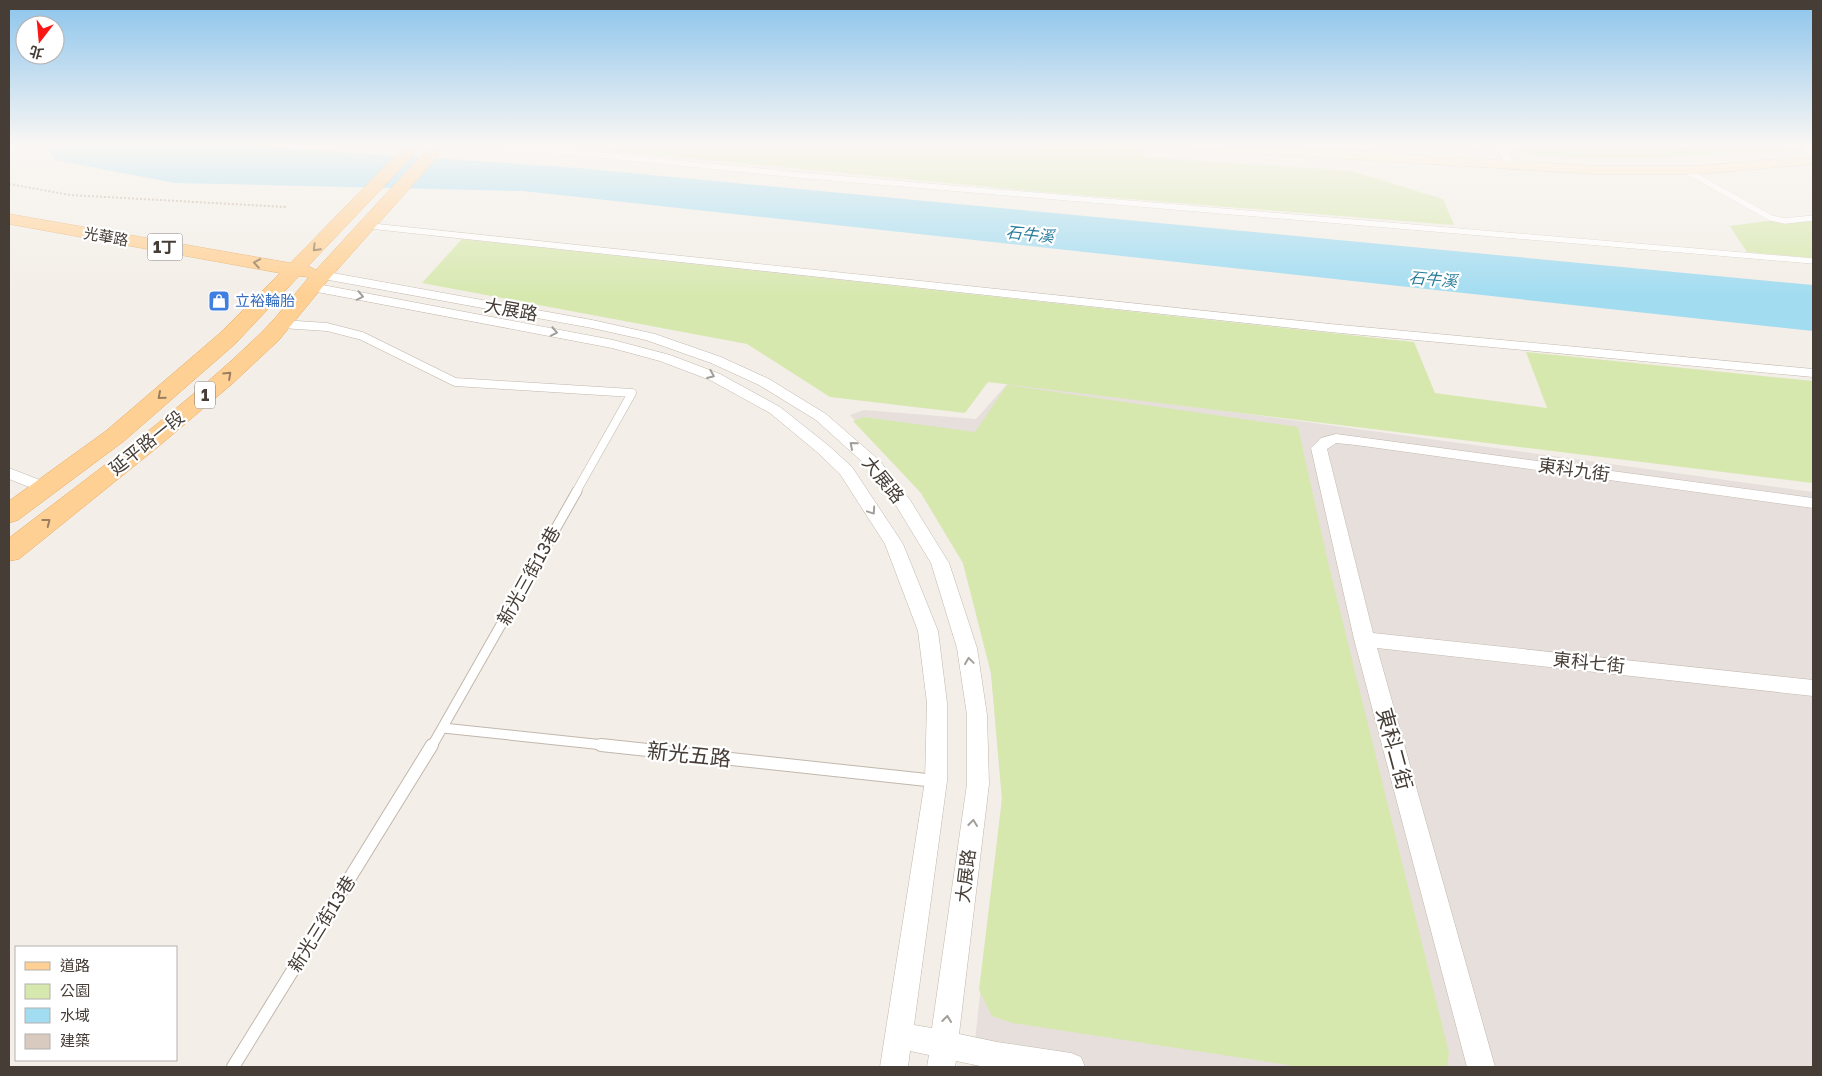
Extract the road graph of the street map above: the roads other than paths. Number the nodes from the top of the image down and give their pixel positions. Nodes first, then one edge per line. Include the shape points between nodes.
1 (381, 195) edge
2 (389, 195) edge
3 (1043, 195) edge
4 (1730, 195) edge
5 (366, 218) junction
6 (1813, 218) edge
7 (9, 219) edge
8 (9, 232) edge
9 (1813, 261) edge
10 (289, 276) junction
11 (317, 281) junction
12 (281, 324) junction
13 (1813, 373) edge
14 (1334, 438) joint
15 (9, 473) edge
16 (44, 488) junction
17 (1813, 504) edge
18 (9, 514) edge
19 (9, 552) edge
20 (1364, 639) junction
21 (1813, 688) edge
22 (443, 728) junction
23 (936, 781) junction
24 (899, 1035) junction
25 (943, 1056) edge
26 (233, 1067) edge
27 (894, 1067) edge
28 (1071, 1067) edge
29 (1480, 1067) edge

1 - 5 main road, 1
2 - 5 main road, 1
3 - 9 lane
4 - 6 lane via 1771,218 1785,221
5 -> 10 main road, 延平路一段 / 1
5 - 11 main road, 延平路一段 / 1
5 - 13 street via 1330,328
10 -> 7 main road, 光華路 / 1丁
8 - 10 main road, 光華路 / 1丁
10 - 11 main road, 光華路 / 1丁
10 -> 16 main road, 延平路一段 / 1 via 227,338 115,436
11 - 12 main road, 延平路一段 / 1
11 -> 23 street, 大展路 via 665,358 716,377 775,410 846,471 894,544 928,632 937,702
25 -> 11 street, 大展路 via 978,784 977,715 967,648 940,563 904,504 874,464 820,417 764,382 716,360 666,343 592,324
19 -> 12 main road, 延平路一段 / 1 via 224,379
12 - 22 lane, 新光三街13巷 via 327,327 362,336 455,382 632,393
14 - 17 street, 東科九街
14 - 20 street, 東科二街 via 1324,441 1319,448
15 - 16 street
16 - 18 main road, 延平路一段 / 1
20 - 21 street, 東科七街
20 - 29 street, 東科二街
22 - 23 lane, 新光五路
22 - 26 lane, 新光三街13巷
23 - 24 street, 大展路
24 - 25 street
24 - 27 street, 大展路
25 - 28 street via 997,1056

